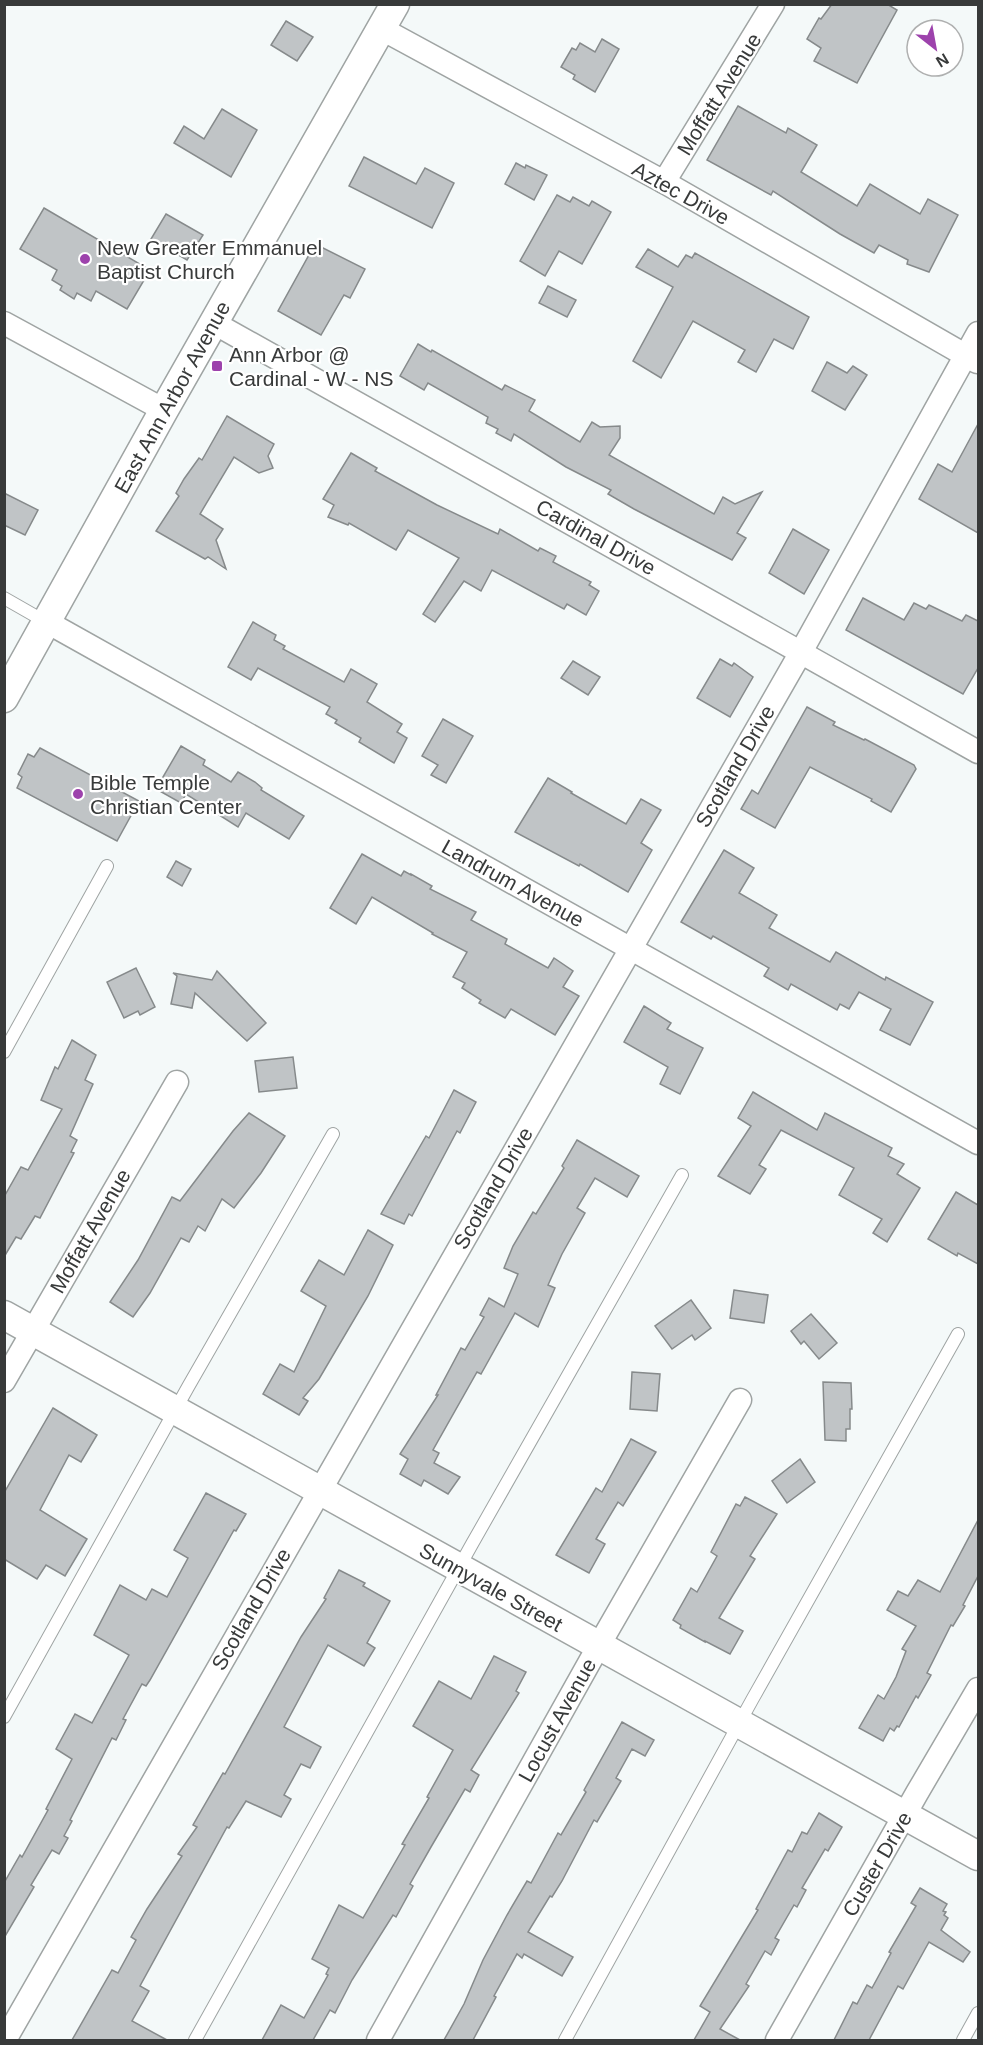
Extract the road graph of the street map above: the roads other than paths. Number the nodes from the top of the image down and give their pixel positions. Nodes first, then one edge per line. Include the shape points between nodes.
1 (773, 4) edge
2 (388, 17) edge
3 (664, 182) junction
4 (4, 323) edge
5 (214, 323) junction
6 (978, 333) edge
7 (972, 359) edge
8 (164, 410) junction
9 (4, 598) edge
10 (47, 622) junction
11 (801, 652) junction
12 (4, 698) edge
13 (978, 752) edge
14 (107, 867) dead end
15 (630, 949) junction
16 (4, 1052) edge
17 (177, 1082) dead end
18 (333, 1134) dead end
19 (978, 1143) edge
20 (682, 1175) dead end
21 (4, 1315) edge
22 (33, 1330) junction
23 (958, 1334) dead end
24 (4, 1381) edge
25 (740, 1401) dead end
26 (176, 1410) junction
27 (319, 1490) junction
28 (459, 1569) junction
29 (598, 1647) junction
30 (978, 1689) edge
31 (4, 1717) edge
32 (740, 1724) junction
33 (905, 1815) junction
34 (978, 1856) edge
35 (978, 2013) edge
36 (5, 2040) edge
37 (195, 2040) edge
38 (378, 2040) edge
39 (565, 2040) edge
40 (777, 2040) edge
41 (963, 2040) edge

1 - 3 street, Moffatt Avenue
2 - 3 street, Aztec Drive
2 - 5 street, East Ann Arbor Avenue
3 - 7 street, Aztec Drive
4 - 8 street
5 - 8 street, East Ann Arbor Avenue
5 - 11 street, Cardinal Drive
6 - 7 street, Scotland Drive
7 - 11 street, Scotland Drive
8 - 10 street, East Ann Arbor Avenue
9 - 10 lane
10 - 12 street, East Ann Arbor Avenue
10 - 15 street, Landrum Avenue
11 - 13 street, Cardinal Drive
11 - 15 street, Scotland Drive
14 - 16 lane
15 - 19 street, Landrum Avenue
15 - 27 street, Scotland Drive
17 - 22 street, Moffatt Avenue
18 - 26 lane
20 - 28 lane
21 - 22 street, Sunnyvale Street
22 - 24 street, Moffatt Avenue
22 - 26 street, Sunnyvale Street
23 - 32 lane
25 - 29 street, Locust Avenue
26 - 27 street, Sunnyvale Street
26 - 31 lane
27 - 28 street, Sunnyvale Street
27 - 36 street, Scotland Drive
28 - 29 street, Sunnyvale Street
28 - 37 lane
29 - 32 street, Sunnyvale Street
29 - 38 street, Locust Avenue
30 - 33 street, Custer Drive
32 - 33 street, Sunnyvale Street
32 - 39 lane
33 - 34 street, Sunnyvale Street
33 - 40 street, Custer Drive
35 - 41 lane

